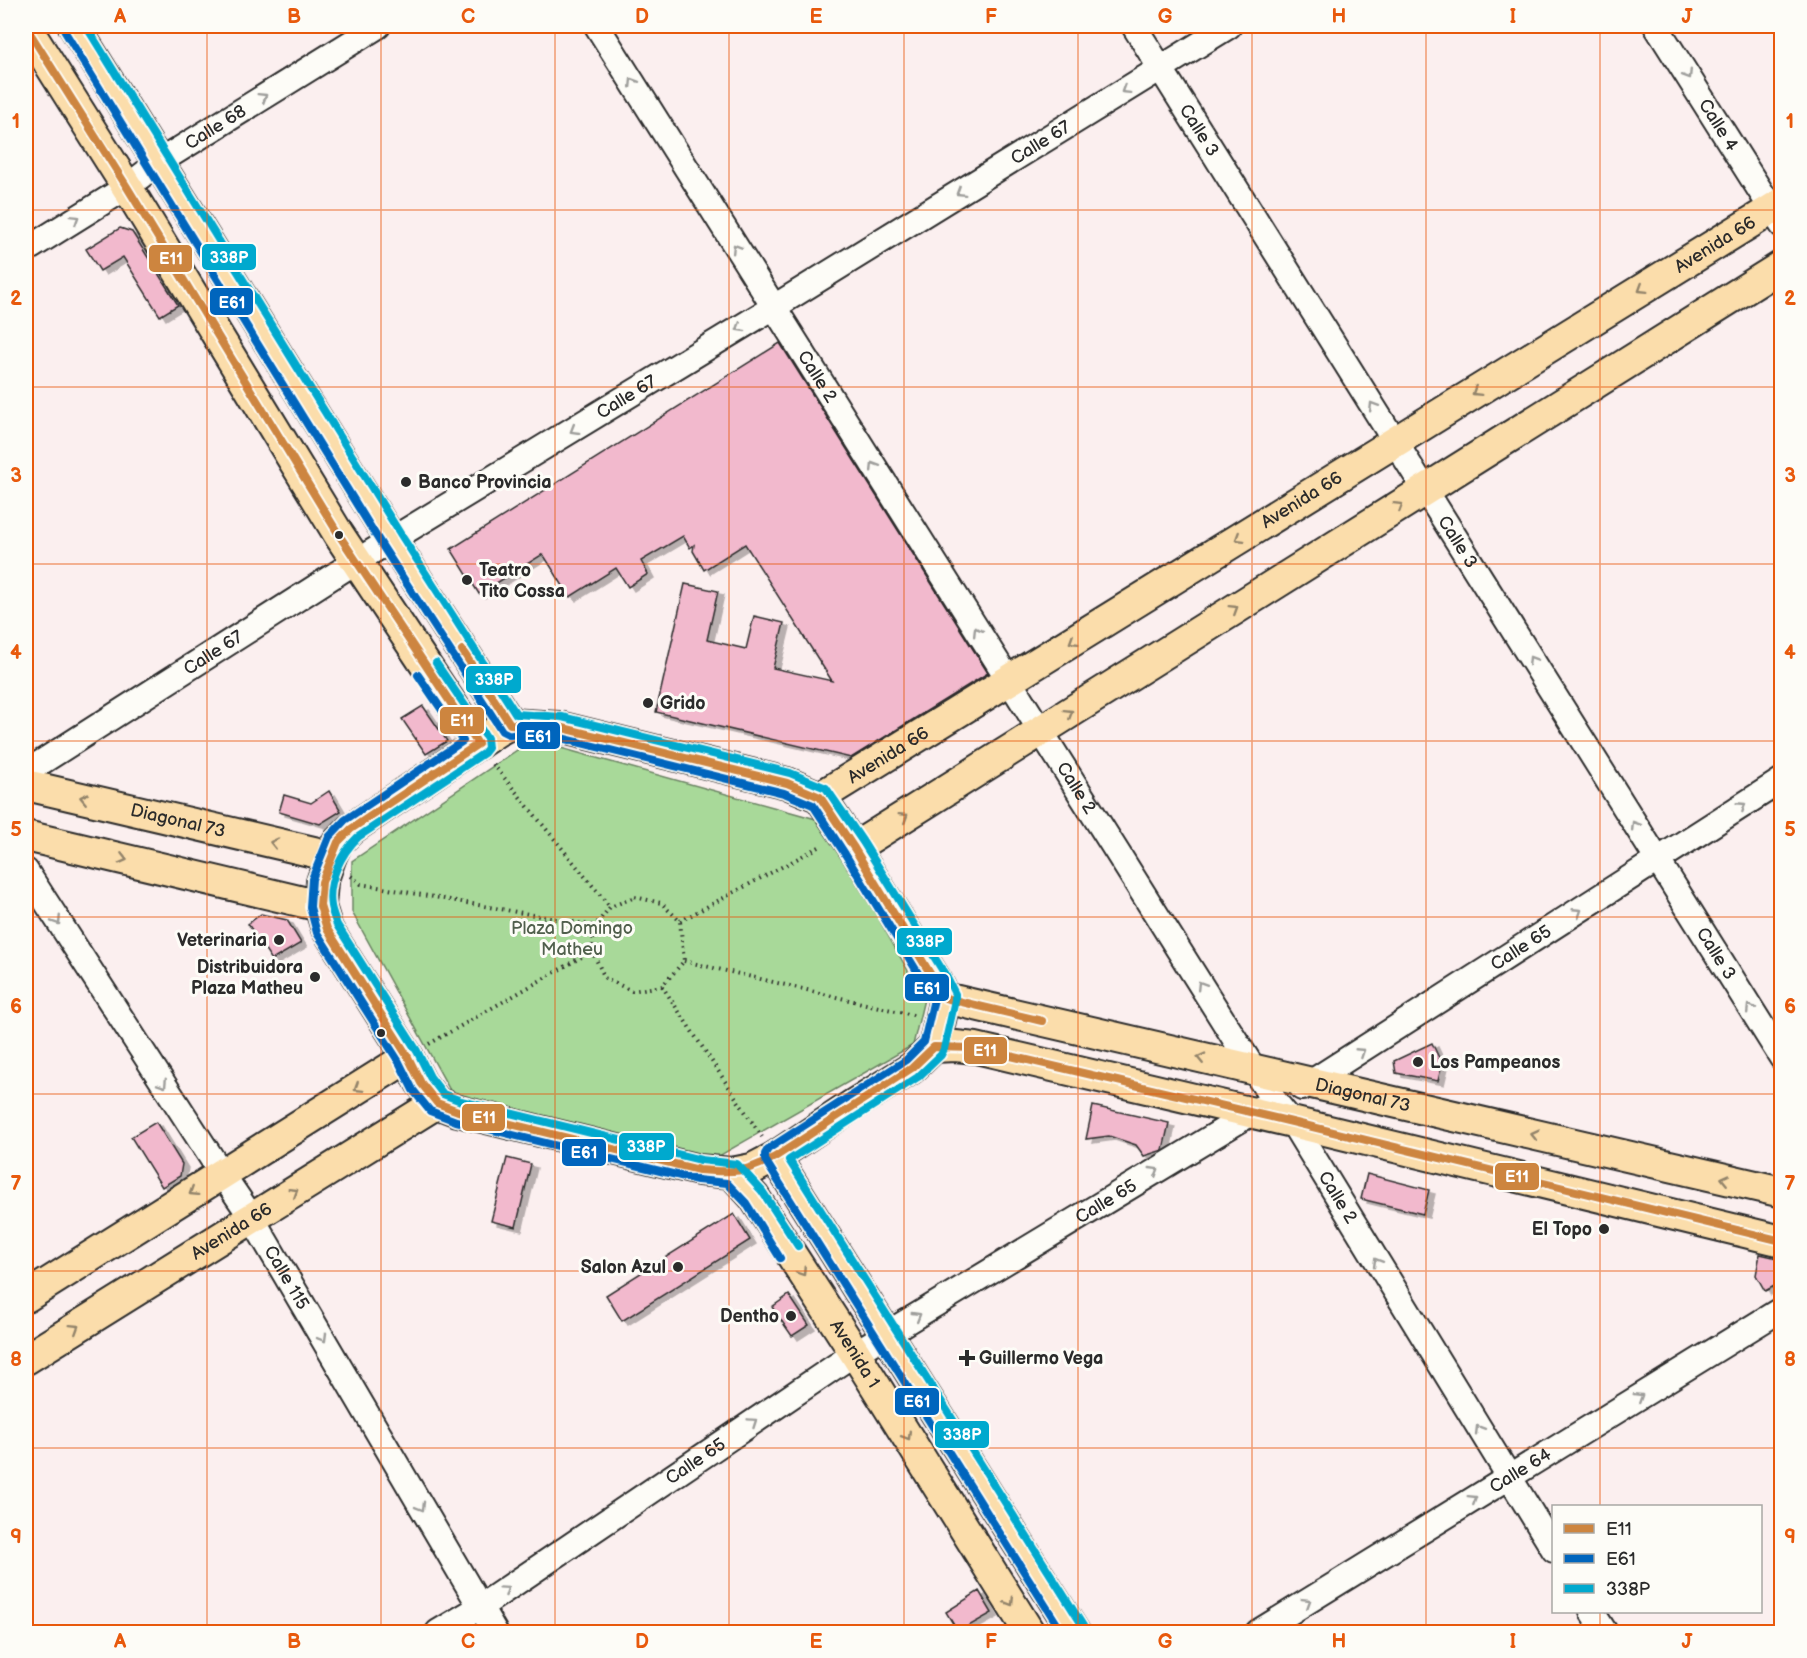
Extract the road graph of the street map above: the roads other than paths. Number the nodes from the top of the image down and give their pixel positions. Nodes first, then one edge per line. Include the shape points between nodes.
1 (74, 26) edge
2 (378, 26) edge
3 (597, 26) edge
4 (1134, 26) edge
5 (1229, 26) edge
6 (1656, 26) edge
7 (26, 27) edge
8 (1161, 67) junction
9 (159, 162) junction
10 (127, 187) junction
11 (1778, 213) edge
12 (26, 250) edge
13 (1782, 266) edge
14 (774, 307) junction
15 (1395, 442) junction
16 (1425, 489) junction
17 (392, 541) junction
18 (356, 562) junction
19 (1008, 681) junction
20 (510, 724) junction
21 (1040, 731) junction
22 (478, 744) junction
23 (26, 771) edge
24 (1782, 780) edge
25 (26, 784) edge
26 (820, 797) junction
27 (26, 836) edge
28 (854, 848) junction
29 (331, 856) junction
30 (1658, 861) junction
31 (26, 872) edge
32 (320, 906) junction
33 (940, 1022) junction
34 (408, 1057) junction
35 (1782, 1058) edge
36 (1255, 1070) junction
37 (1312, 1083) junction
38 (437, 1103) junction
39 (1273, 1112) junction
40 (775, 1157) junction
41 (732, 1173) junction
42 (222, 1174) junction
43 (1782, 1192) edge
44 (252, 1218) junction
45 (1782, 1241) edge
46 (26, 1297) edge
47 (1782, 1309) edge
48 (887, 1334) junction
49 (855, 1353) junction
50 (26, 1359) edge
51 (1508, 1477) junction
52 (1552, 1547) edge
53 (480, 1607) junction
54 (1593, 1613) edge
55 (438, 1632) edge
56 (495, 1632) edge
57 (1029, 1632) edge
58 (1074, 1632) edge
59 (1258, 1632) edge
60 (1605, 1632) edge

1 - 9 main road
9 -> 2 street, Calle 68
14 -> 3 street, Calle 2
4 - 8 street, Calle 3
5 - 8 street, Calle 67
6 -> 11 street, Calle 4
7 - 10 main road
8 -> 14 street, Calle 67
15 -> 8 street, Calle 3
9 - 10 street, Calle 68
9 - 17 main road
12 -> 10 street, Calle 68
10 - 18 main road
11 -> 15 main road, Avenida 66
13 - 16 main road
14 -> 17 street, Calle 67
19 -> 14 street, Calle 2
15 - 16 street, Calle 3
15 -> 19 main road, Avenida 66
21 -> 16 main road
30 -> 16 street, Calle 3
17 - 18 street, Calle 67
17 - 20 main road
18 - 22 main road
18 - 23 street, Calle 67
19 - 21 street, Calle 2
19 - 26 main road, Avenida 66
20 - 22 main road
20 - 26 main road via 559,727 787,783
28 -> 21 main road
36 -> 21 street, Calle 2
22 - 29 main road via 351,829
30 -> 24 street, Calle 65
29 -> 25 main road, Diagonal 73
26 - 28 main road
27 -> 32 main road
28 - 33 main road
29 - 32 main road via 322,882
35 -> 30 street, Calle 3
37 -> 30 street, Calle 65
31 -> 42 street, Calle 115
32 - 34 main road via 327,929
36 -> 33 main road, Diagonal 73
33 - 39 main road via 955,1046
33 - 40 main road via 912,1068
34 - 38 main road
34 -> 42 main road
36 - 37 main road, Diagonal 73
36 - 39 street, Calle 2
37 - 39 street, Calle 65
43 -> 37 main road, Diagonal 73
38 - 41 main road via 699,1170
44 -> 38 main road, Avenida 66
39 - 45 main road
48 -> 39 street, Calle 65
51 -> 39 street, Calle 2
40 - 41 main road via 753,1169
40 - 48 main road, Avenida 1
41 -> 49 main road, Avenida 1 via 753,1197
42 - 44 street, Calle 115
42 -> 46 main road
50 -> 44 main road, Avenida 66
44 -> 53 street, Calle 115
51 -> 47 street, Calle 64
48 - 49 street, Calle 65
48 - 58 main road, Avenida 1
53 -> 49 street, Calle 65
49 -> 57 main road, Avenida 1
51 - 52 street, Calle 2
59 -> 51 street, Calle 64
53 - 55 street, Calle 65
53 - 56 street, Calle 115
54 - 60 street

